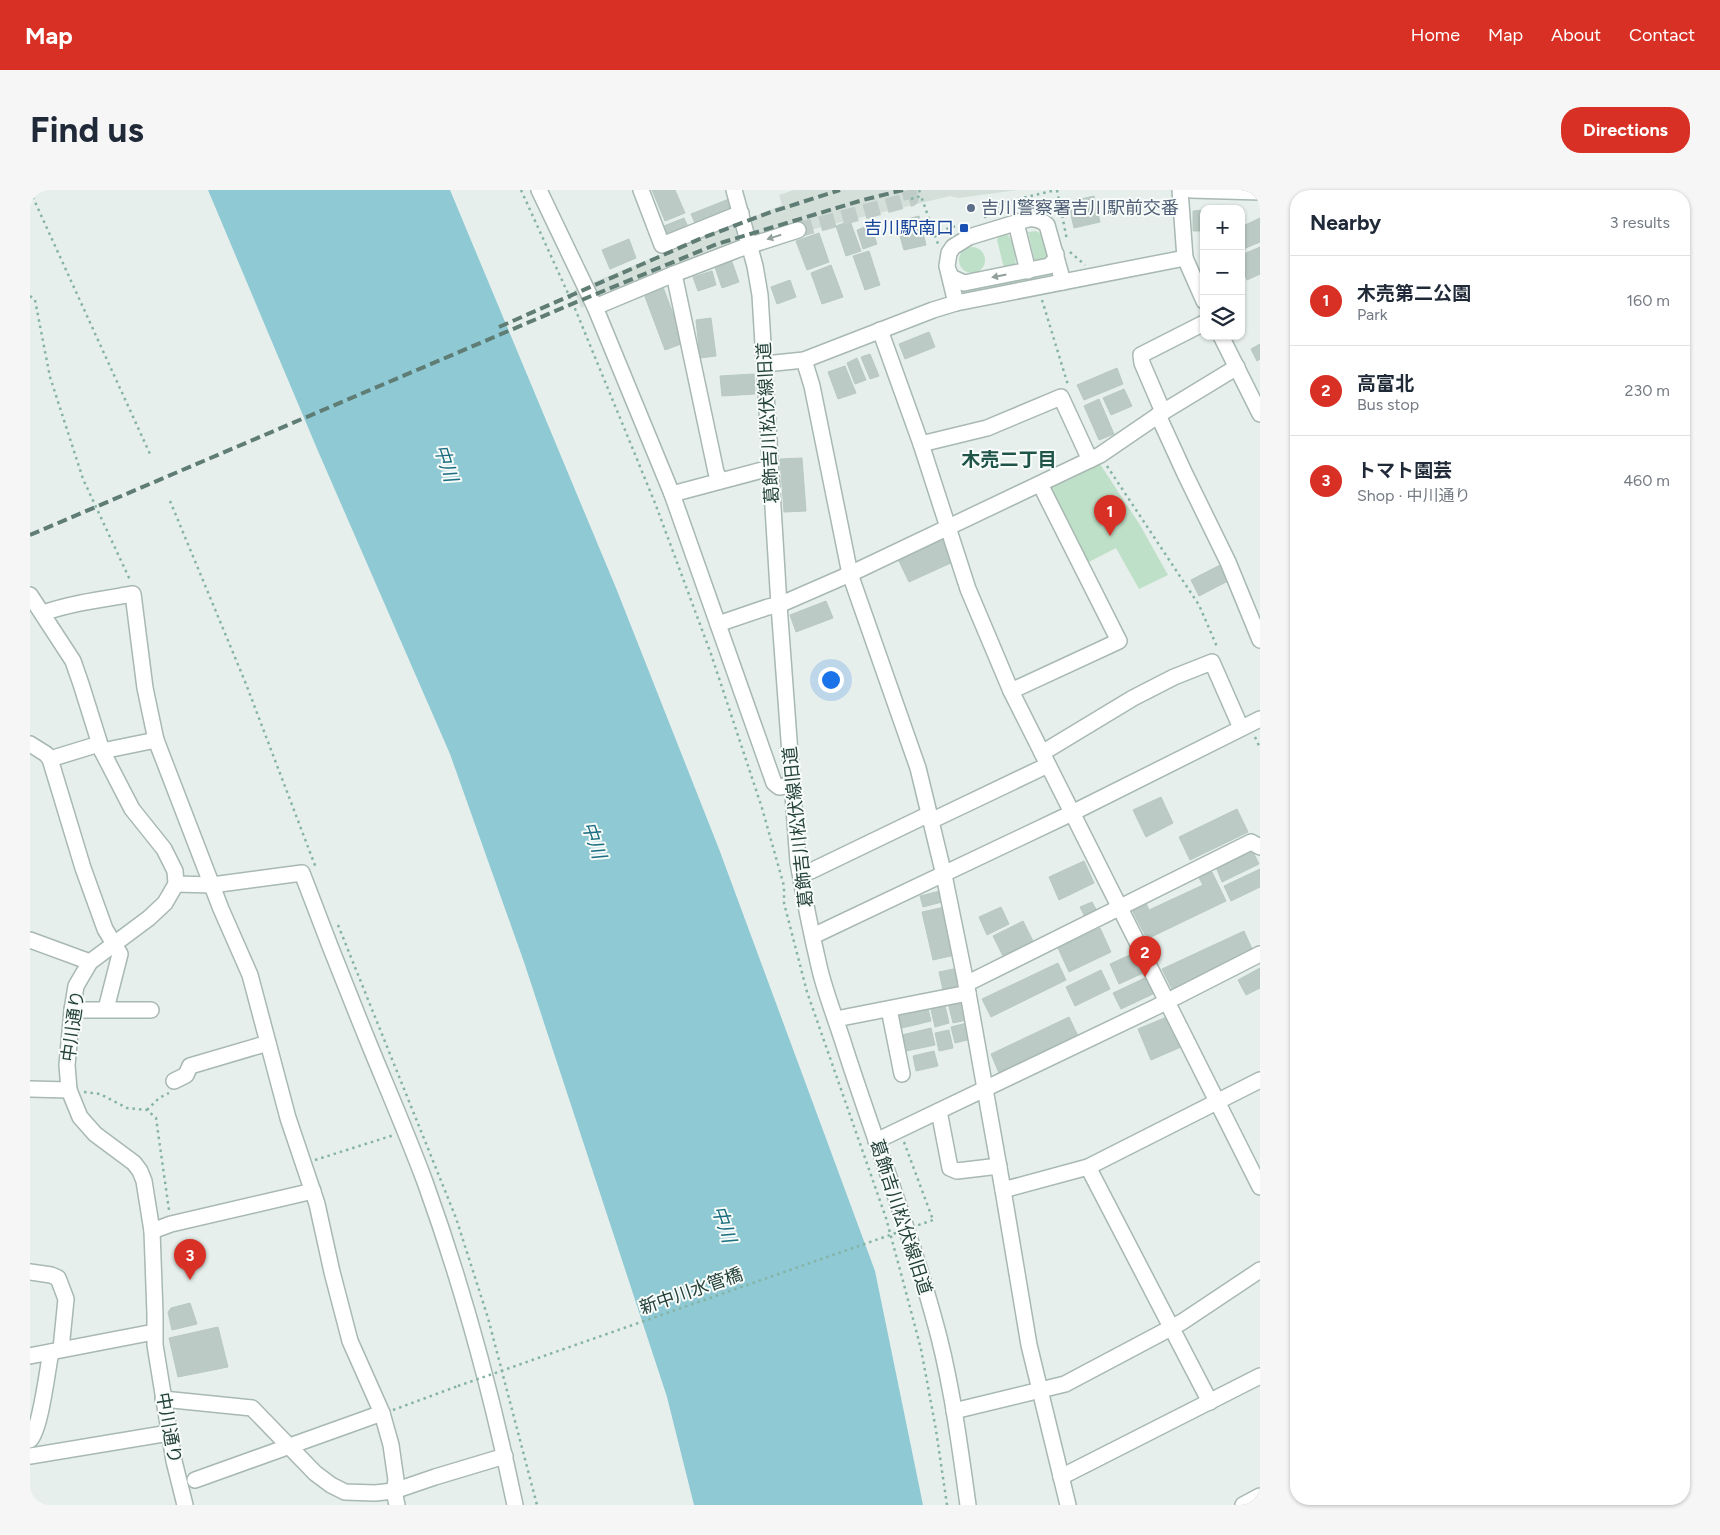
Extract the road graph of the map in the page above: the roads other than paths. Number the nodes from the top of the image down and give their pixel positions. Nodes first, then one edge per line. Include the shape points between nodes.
1 (540, 190) edge
2 (641, 190) edge
3 (734, 190) edge
4 (1180, 190) edge
5 (1191, 190) edge
6 (1260, 192) edge
7 (741, 213) junction
8 (1016, 223) junction
9 (798, 230) tunnel mouth
10 (750, 245) junction
11 (1062, 253) junction
12 (1185, 258) junction
13 (1028, 270) junction
14 (948, 272) junction
15 (674, 274) junction
16 (1063, 282) junction
17 (1201, 295) edge
18 (956, 303) junction
19 (594, 307) junction
20 (1200, 325) edge
21 (880, 330) junction
22 (1223, 340) edge
23 (804, 360) junction
24 (765, 364) junction
25 (1237, 367) junction
26 (1161, 414) junction
27 (1260, 414) edge
28 (921, 444) junction
29 (1095, 457) junction
30 (770, 468) junction
31 (720, 481) junction
32 (1040, 484) junction
33 (672, 494) junction
34 (949, 527) junction
35 (850, 574) junction
36 (30, 595) edge
37 (778, 605) junction
38 (43, 613) junction
39 (718, 624) junction
40 (1260, 640) edge
41 (1011, 691) junction
42 (1250, 724) edge
43 (156, 740) junction
44 (30, 744) edge
45 (100, 748) junction
46 (50, 759) junction
47 (1045, 759) junction
48 (792, 785) junction
49 (1072, 813) junction
50 (930, 817) junction
51 (1260, 847) edge
52 (800, 872) junction
53 (944, 875) junction
54 (176, 884) junction
55 (212, 885) junction
56 (1119, 908) junction
57 (813, 936) junction
58 (30, 940) edge
59 (114, 943) junction
60 (1260, 954) edge
61 (90, 962) junction
62 (967, 988) junction
63 (1166, 1002) junction
64 (889, 1009) junction
65 (72, 1010) junction
66 (106, 1010) junction
67 (152, 1010) dead end
68 (836, 1019) junction
69 (268, 1043) junction
70 (902, 1074) dead end
71 (1260, 1080) edge
72 (174, 1081) road end
73 (30, 1089) edge
74 (69, 1090) junction
75 (985, 1090) junction
76 (1218, 1102) junction
77 (939, 1111) junction
78 (876, 1142) junction
79 (999, 1166) junction
80 (1088, 1167) junction
81 (1260, 1187) edge
82 (1003, 1190) junction
83 (313, 1192) junction
84 (152, 1232) junction
85 (1260, 1270) edge
86 (30, 1272) edge
87 (1171, 1328) junction
88 (154, 1332) junction
89 (56, 1350) junction
90 (30, 1356) edge
91 (1260, 1376) edge
92 (1040, 1391) junction
93 (163, 1399) junction
94 (1210, 1402) junction
95 (954, 1411) junction
96 (386, 1412) junction
97 (169, 1433) junction
98 (30, 1440) edge
99 (290, 1447) junction
100 (30, 1456) edge
101 (505, 1456) junction
102 (1061, 1477) junction
103 (195, 1480) dead end
104 (1260, 1496) edge
105 (396, 1498) edge
106 (185, 1505) edge
107 (516, 1505) edge
108 (968, 1505) edge
109 (1068, 1505) edge
110 (1243, 1505) edge

1 - 19 street
2 - 7 street via 662,245
3 - 7 street, 葛飾吉川松伏線旧道
4 - 12 street
5 - 6 street
7 - 10 street, 葛飾吉川松伏線旧道
8 - 11 street via 1035,218 1042,220
8 - 13 street
8 - 14 street via 958,242 949,253
9 -> 10 street
10 - 15 street
10 - 24 street, 葛飾吉川松伏線旧道 via 760,295
11 - 13 street via 1053,264
11 - 16 street
12 - 16 street
12 - 17 street
13 -> 14 street via 964,282 951,277
14 - 18 street
15 - 19 street
15 - 31 street
16 - 18 street
18 - 21 street
19 - 33 street
20 - 26 street via 1141,355
21 - 23 street
21 - 28 street
22 - 25 street
23 - 24 street
23 - 35 street
24 - 30 street, 葛飾吉川松伏線旧道
25 - 26 street
25 - 27 street
26 - 29 street
26 - 40 street via 1184,474 1228,562
28 - 29 street via 987,428 1061,397
28 - 34 street
29 - 32 street
30 - 31 street
30 - 37 street, 葛飾吉川松伏線旧道
31 - 33 street
32 - 34 street
32 - 41 street via 1119,641
33 - 39 street
34 - 35 street
34 - 41 street via 968,589
35 - 37 street
35 - 50 street via 918,768
36 - 38 street
37 - 39 street
37 - 48 street, 葛飾吉川松伏線旧道
38 - 43 street via 92,600 133,594 145,688
38 - 45 street via 73,661
39 - 48 street via 774,783 779,787
41 - 47 street
42 - 47 street via 1212,662 1174,676 1133,698
42 - 49 street
43 - 45 street
43 - 55 street
44 - 46 street
45 - 46 street
45 - 54 street via 132,809 168,854
46 - 59 street via 84,868
47 - 49 street
47 - 50 street via 937,818
48 - 52 street, 葛飾吉川松伏線旧道
49 - 53 street
49 - 56 street
50 - 52 street
50 - 53 street
51 - 56 street via 1251,842
52 - 57 street, 葛飾吉川松伏線旧道
53 - 57 street
53 - 62 street
54 - 55 street
54 - 59 street, 中川通り via 165,903
55 - 69 street via 250,975
55 - 101 street via 302,873 424,1180 478,1347
56 - 62 street
56 - 63 street
57 - 68 street, 葛飾吉川松伏線旧道
58 - 61 street
59 - 61 street, 中川通り
59 - 66 street via 120,954
60 - 63 street
61 - 65 street, 中川通り via 76,986
62 - 64 street
62 - 75 street
63 - 75 street
63 - 76 street
64 - 68 street
64 - 70 street
65 - 66 street
65 - 74 street, 中川通り via 67,1065
66 - 67 street
68 - 78 street, 葛飾吉川松伏線旧道
69 - 72 street via 190,1066 186,1075
69 - 83 street via 288,1118
71 - 76 street
73 - 74 street
74 - 84 street, 中川通り via 87,1125 140,1171
75 - 77 street
75 - 79 street
76 - 80 street
76 - 81 street
77 - 78 street
77 - 79 street via 950,1168 957,1171
78 - 95 street, 葛飾吉川松伏線旧道 via 933,1315
79 - 82 street
80 - 82 street
80 - 87 street
82 - 92 street
83 - 84 street via 171,1224
83 - 96 street via 350,1341
84 - 88 street, 中川通り
85 - 87 street
86 - 89 street via 58,1278 66,1299
87 - 92 street via 1065,1384
87 - 94 street
88 - 89 street
88 - 93 street, 中川通り
89 - 90 street
89 - 98 street via 34,1436
91 - 94 street
92 - 95 street
92 - 102 street
93 - 97 street, 中川通り
93 - 99 street via 252,1408
94 - 102 street
95 - 108 street, 葛飾吉川松伏線旧道
96 - 99 street
96 - 105 street
97 - 100 street
97 - 106 street, 中川通り
99 - 103 street
99 - 105 street via 315,1473 345,1492 375,1493
101 - 105 street via 435,1477
101 - 107 street
102 - 109 street
104 - 110 street

